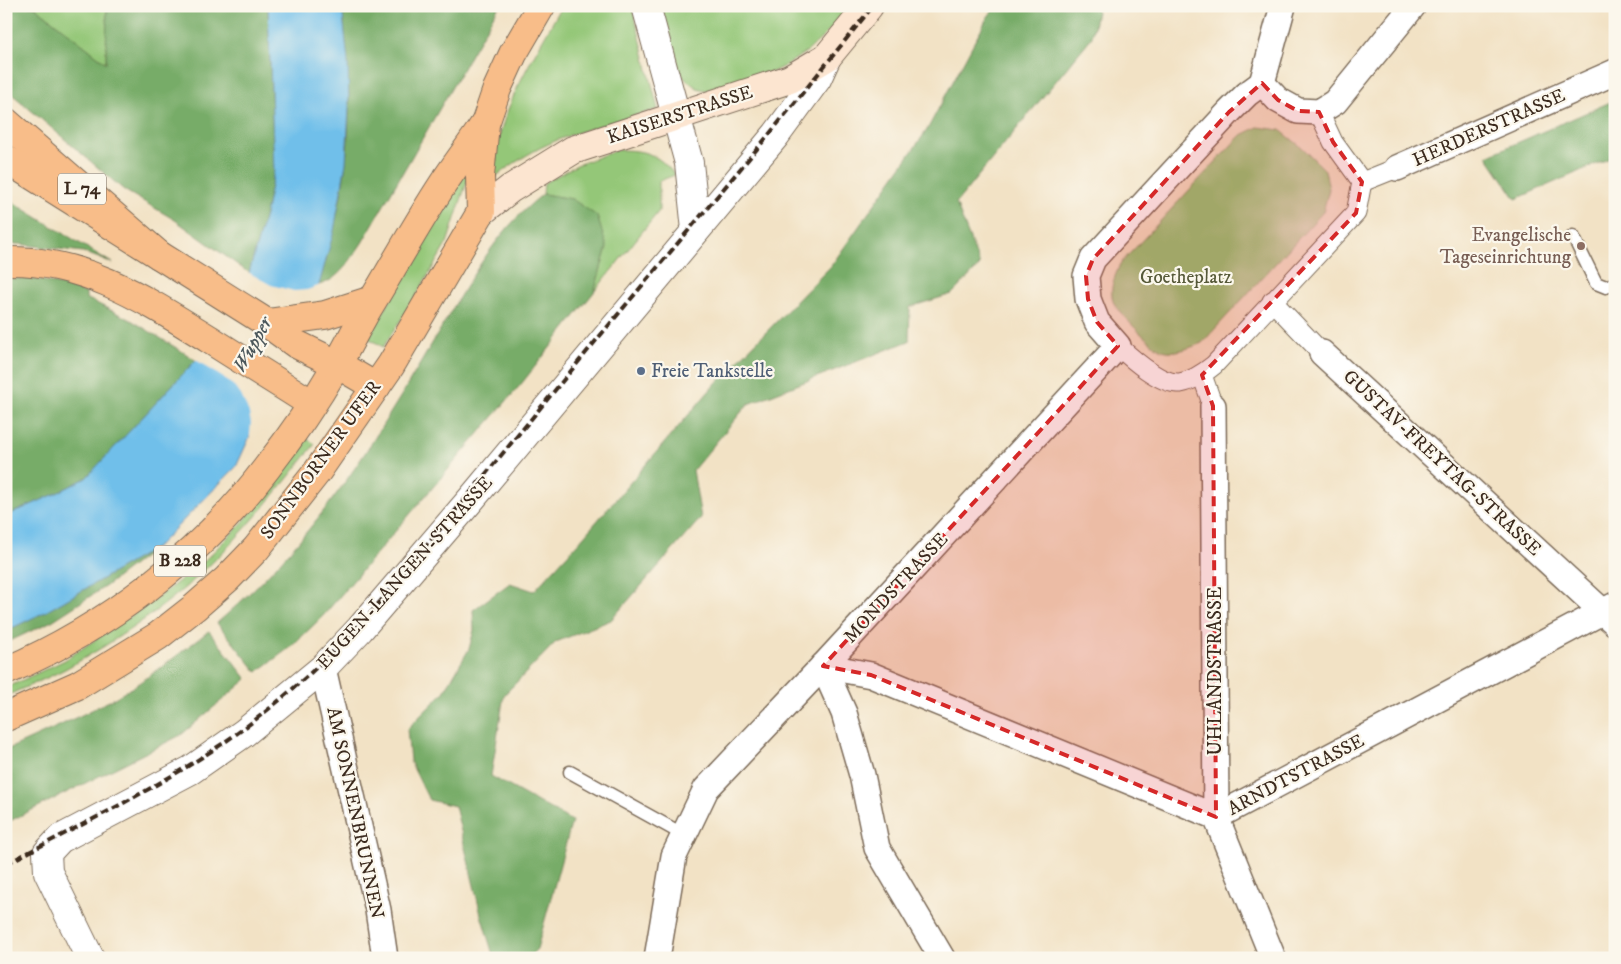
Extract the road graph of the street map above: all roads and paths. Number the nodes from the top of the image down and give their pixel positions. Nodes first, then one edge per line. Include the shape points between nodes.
1 (541, 6) edge
2 (646, 6) edge
3 (869, 6) edge
4 (1283, 6) edge
5 (1413, 6) edge
6 (827, 57) junction
7 (1615, 72) edge
8 (1262, 83) junction
9 (1319, 112) junction
10 (676, 117) junction
11 (6, 122) edge
12 (485, 124) junction
13 (6, 159) edge
14 (1397, 168) joint
15 (1362, 182) junction
16 (480, 212) junction
17 (696, 230) junction
18 (1572, 236) dead end
19 (159, 255) junction
20 (6, 261) edge
21 (1615, 283) edge
22 (372, 300) junction
23 (1272, 301) junction
24 (267, 323) junction
25 (1118, 346) junction
26 (1322, 352) joint
27 (337, 364) junction
28 (1202, 375) junction
29 (376, 387) junction
30 (312, 404) junction
31 (1213, 406) joint
32 (349, 427) junction
33 (1611, 613) edge
34 (823, 666) junction
35 (322, 668) junction
36 (6, 671) edge
37 (6, 717) edge
38 (570, 772) dead end
39 (1216, 817) junction
40 (684, 835) junction
41 (90, 958) edge
42 (385, 958) edge
43 (657, 958) edge
44 (942, 958) edge
45 (1273, 958) edge

1 - 12 main road, SONNBORNER UFER via 513,54
2 - 10 street
3 - 6 main road, KAISERSTRASSE / B 228
4 - 8 street
5 - 9 street via 1335,102
6 - 10 main road, KAISERSTRASSE / B 228 via 790,78
6 - 17 street, EUGEN-LANGEN-STRASSE via 817,79 776,136
7 - 14 street, HERDERSTRASSE
8 - 9 street via 1278,100 1298,111
8 - 25 street via 1229,112 1093,259 1086,276 1088,298 1097,322
9 - 15 street via 1334,142
10 - 16 main road, KAISERSTRASSE / B 228 via 573,150
10 - 17 street via 688,163
11 - 19 main road, L 74
12 - 16 main road, SONNBORNER UFER
12 - 22 main road, SONNBORNER UFER via 443,184
13 - 19 main road
14 - 15 street, HERDERSTRASSE
15 - 23 street via 1356,212
16 - 29 main road, SONNBORNER UFER / B 228
17 - 35 street, EUGEN-LANGEN-STRASSE via 473,497 360,629
18 - 21 lane via 1596,283 1606,287
19 - 24 main road
20 - 30 main road via 24,260 61,266 140,297
22 - 24 main road via 326,315
22 - 27 main road, SONNBORNER UFER / B 228
23 - 26 street, GUSTAV-FREYTAG-STRASSE
23 - 28 street
24 - 27 main road via 296,344
25 - 28 street via 1137,364 1163,379 1179,383
25 - 34 street, MONDSTRASSE
26 - 33 street, GUSTAV-FREYTAG-STRASSE
27 - 29 main road
27 - 30 main road, SONNBORNER UFER / B 228
28 - 31 street, UHLANDSTRASSE
29 - 32 main road, SONNBORNER UFER / B 228
30 - 32 main road
30 - 36 main road, SONNBORNER UFER / B 228 via 266,470 177,564 98,623 56,648
31 - 39 street, UHLANDSTRASSE
32 - 37 main road, SONNBORNER UFER / B 228 via 256,549 196,607 158,636 86,680
33 - 39 street, ARNDTSTRASSE
34 - 39 street, ARNDTSTRASSE via 871,676
34 - 40 street, MONDSTRASSE via 706,789
34 - 44 street via 844,713 862,775 877,848
35 - 41 street, EUGEN-LANGEN-STRASSE via 250,728 191,770 60,839 47,853 48,872
35 - 42 street, AM SONNENBRUNNEN via 378,910
38 - 40 lane
39 - 45 street, UHLANDSTRASSE
40 - 43 street, MONDSTRASSE via 674,856

